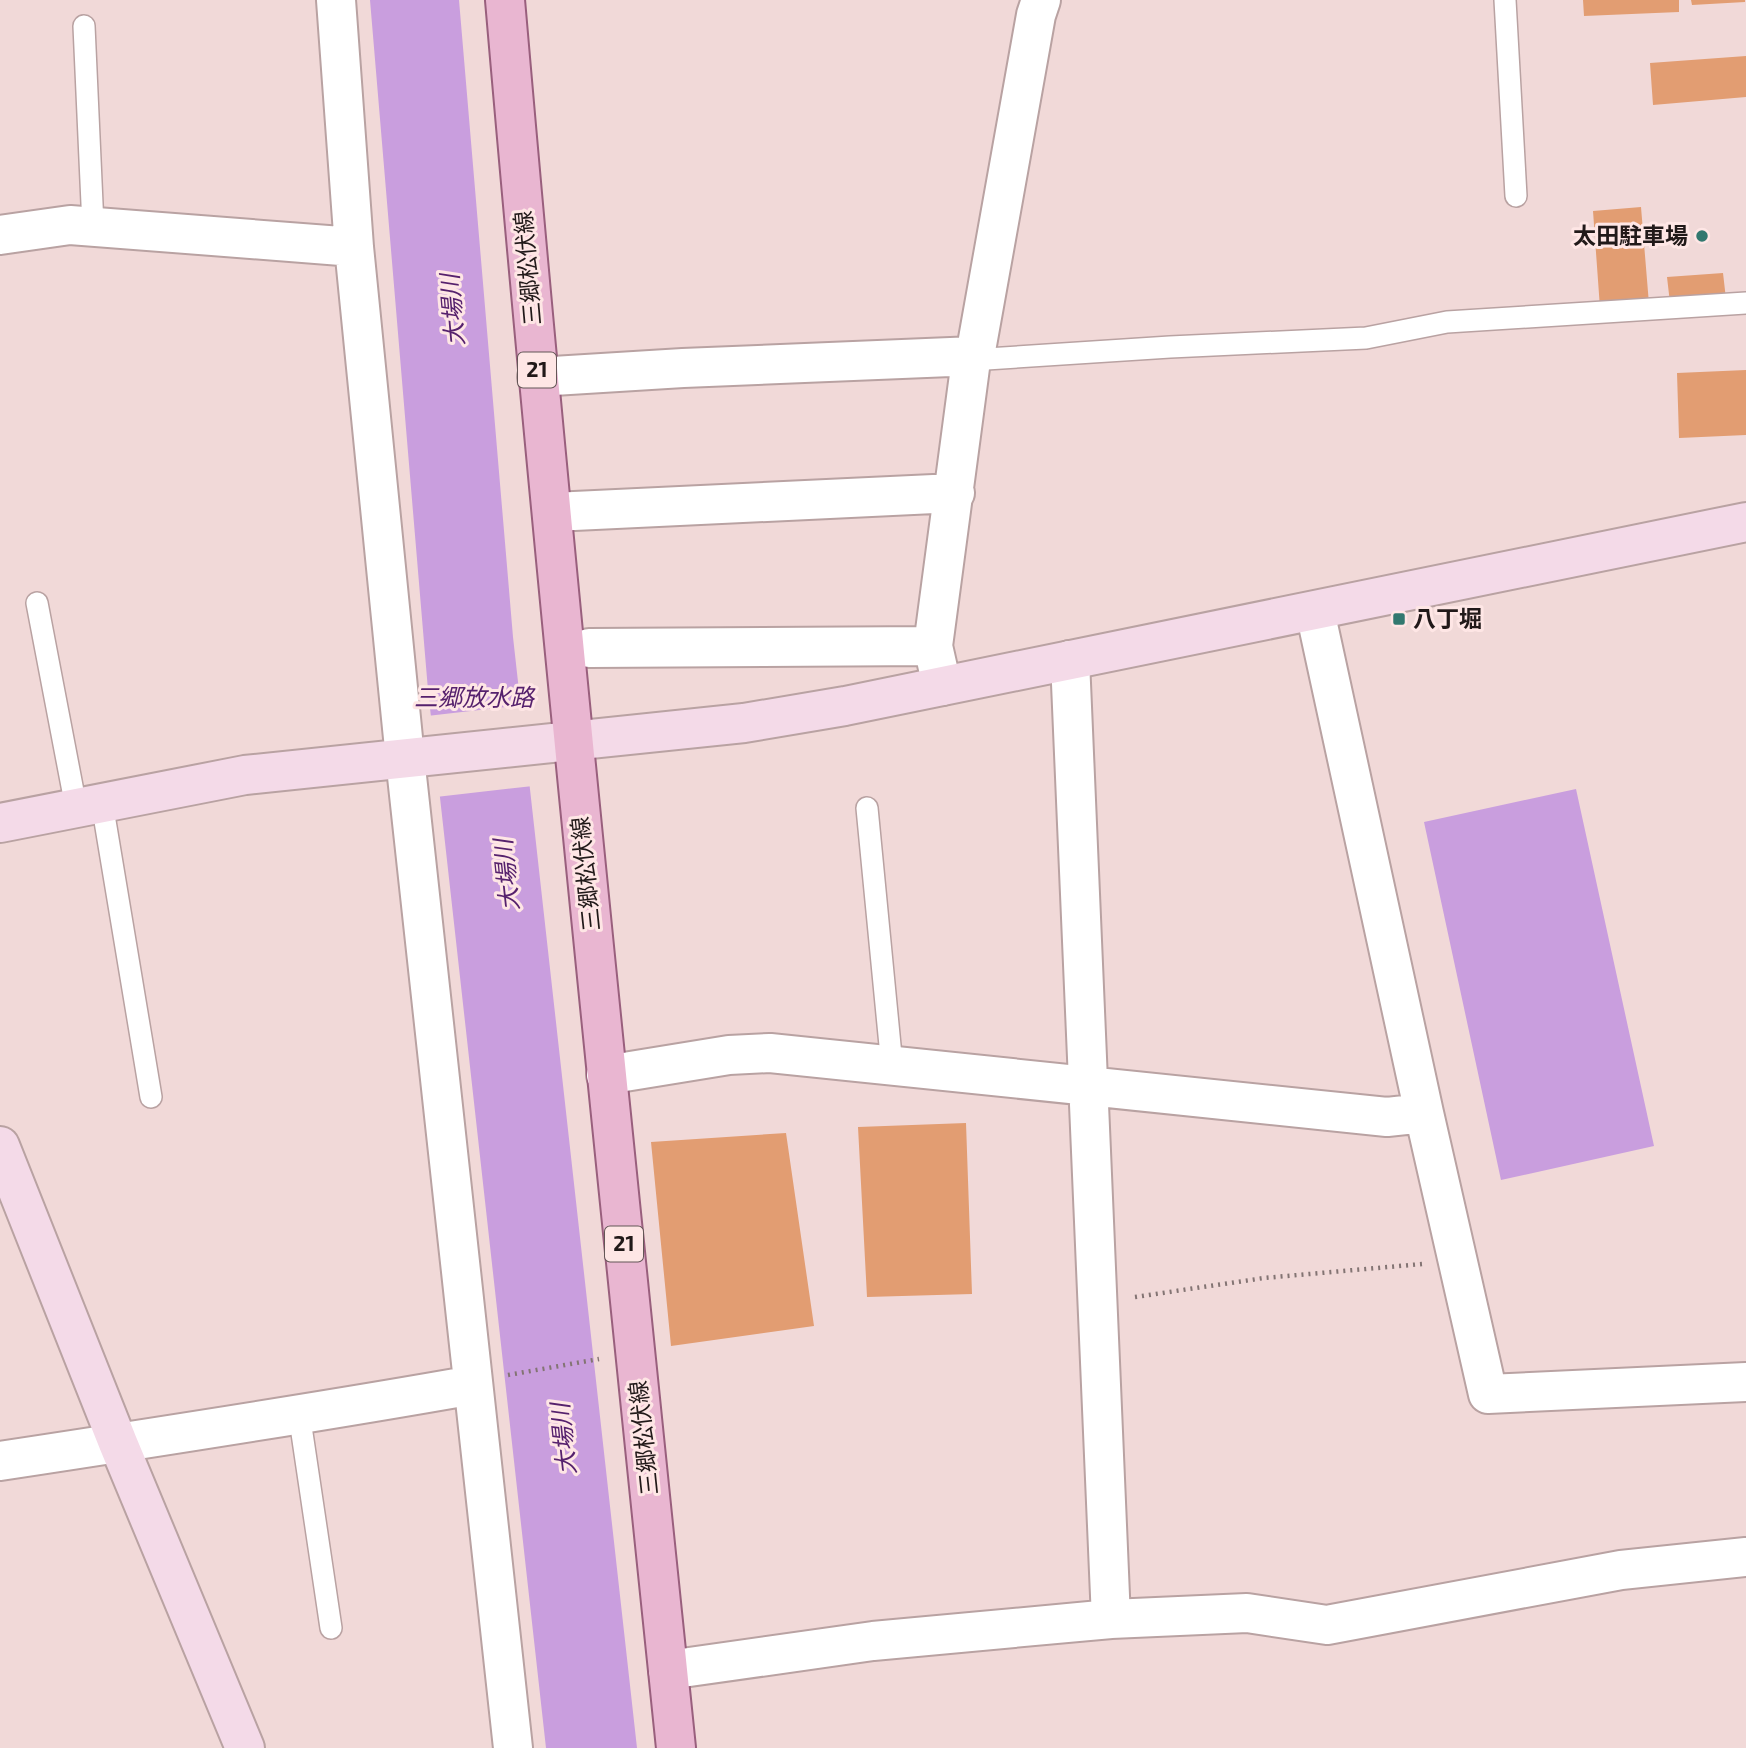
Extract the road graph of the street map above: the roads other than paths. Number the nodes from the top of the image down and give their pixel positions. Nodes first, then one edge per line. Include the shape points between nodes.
1 (336, 0) edge
2 (505, 0) edge
3 (1041, 0) edge
4 (1506, 0) edge
5 (84, 26) dead end
6 (1516, 196) dead end
7 (93, 226) junction
8 (0, 235) edge
9 (354, 247) junction
10 (1746, 303) edge
11 (973, 358) junction
12 (537, 377) junction
13 (954, 493) junction
14 (553, 512) junction
15 (1746, 522) edge
16 (37, 603) dead end
17 (1315, 611) junction
18 (933, 646) junction
19 (589, 648) dead end
20 (1070, 660) junction
21 (942, 686) junction
22 (559, 741) junction
23 (414, 757) junction
24 (89, 805) junction
25 (866, 808) dead end
26 (0, 823) edge
27 (892, 1066) junction
28 (606, 1075) junction
29 (1088, 1086) junction
30 (151, 1097) dead end
31 (1424, 1113) junction
32 (0, 1146) edge
33 (1746, 1382) edge
34 (473, 1383) junction
35 (299, 1413) junction
36 (118, 1443) junction
37 (0, 1461) edge
38 (1746, 1557) edge
39 (1111, 1619) junction
40 (331, 1628) dead end
41 (668, 1670) junction
42 (244, 1748) edge
43 (513, 1748) edge
44 (676, 1748) edge

1 - 9 street
2 - 12 main road, 三郷松伏線 / 21
3 - 11 street
4 - 6 lane
5 - 7 lane
7 - 8 street
7 - 9 street
9 - 23 street
10 - 11 lane via 1447,322 1366,338
11 - 12 street
11 - 13 street
12 - 14 main road, 三郷松伏線 / 21
13 - 14 street
13 - 18 street
14 - 22 main road, 三郷松伏線 / 21
15 - 17 street
16 - 24 lane
17 - 20 street
17 - 31 street
18 - 19 street
18 - 21 street
20 - 21 street
20 - 29 street
21 - 22 street via 744,723
22 - 23 street
22 - 28 main road, 三郷松伏線 / 21
23 - 24 street via 244,775
23 - 34 street
24 - 26 street
24 - 30 lane
25 - 27 lane
27 - 28 street via 770,1053
27 - 29 street
28 - 41 main road, 三郷松伏線 / 21
29 - 31 street via 1387,1117
29 - 39 street
31 - 33 street via 1488,1394
32 - 36 street
34 - 35 street
34 - 43 street
35 - 36 street
35 - 40 lane
36 - 37 street
36 - 42 street
38 - 39 street via 1621,1570 1327,1625 1247,1612
39 - 41 street via 873,1641
41 - 44 main road, 三郷松伏線 / 21

